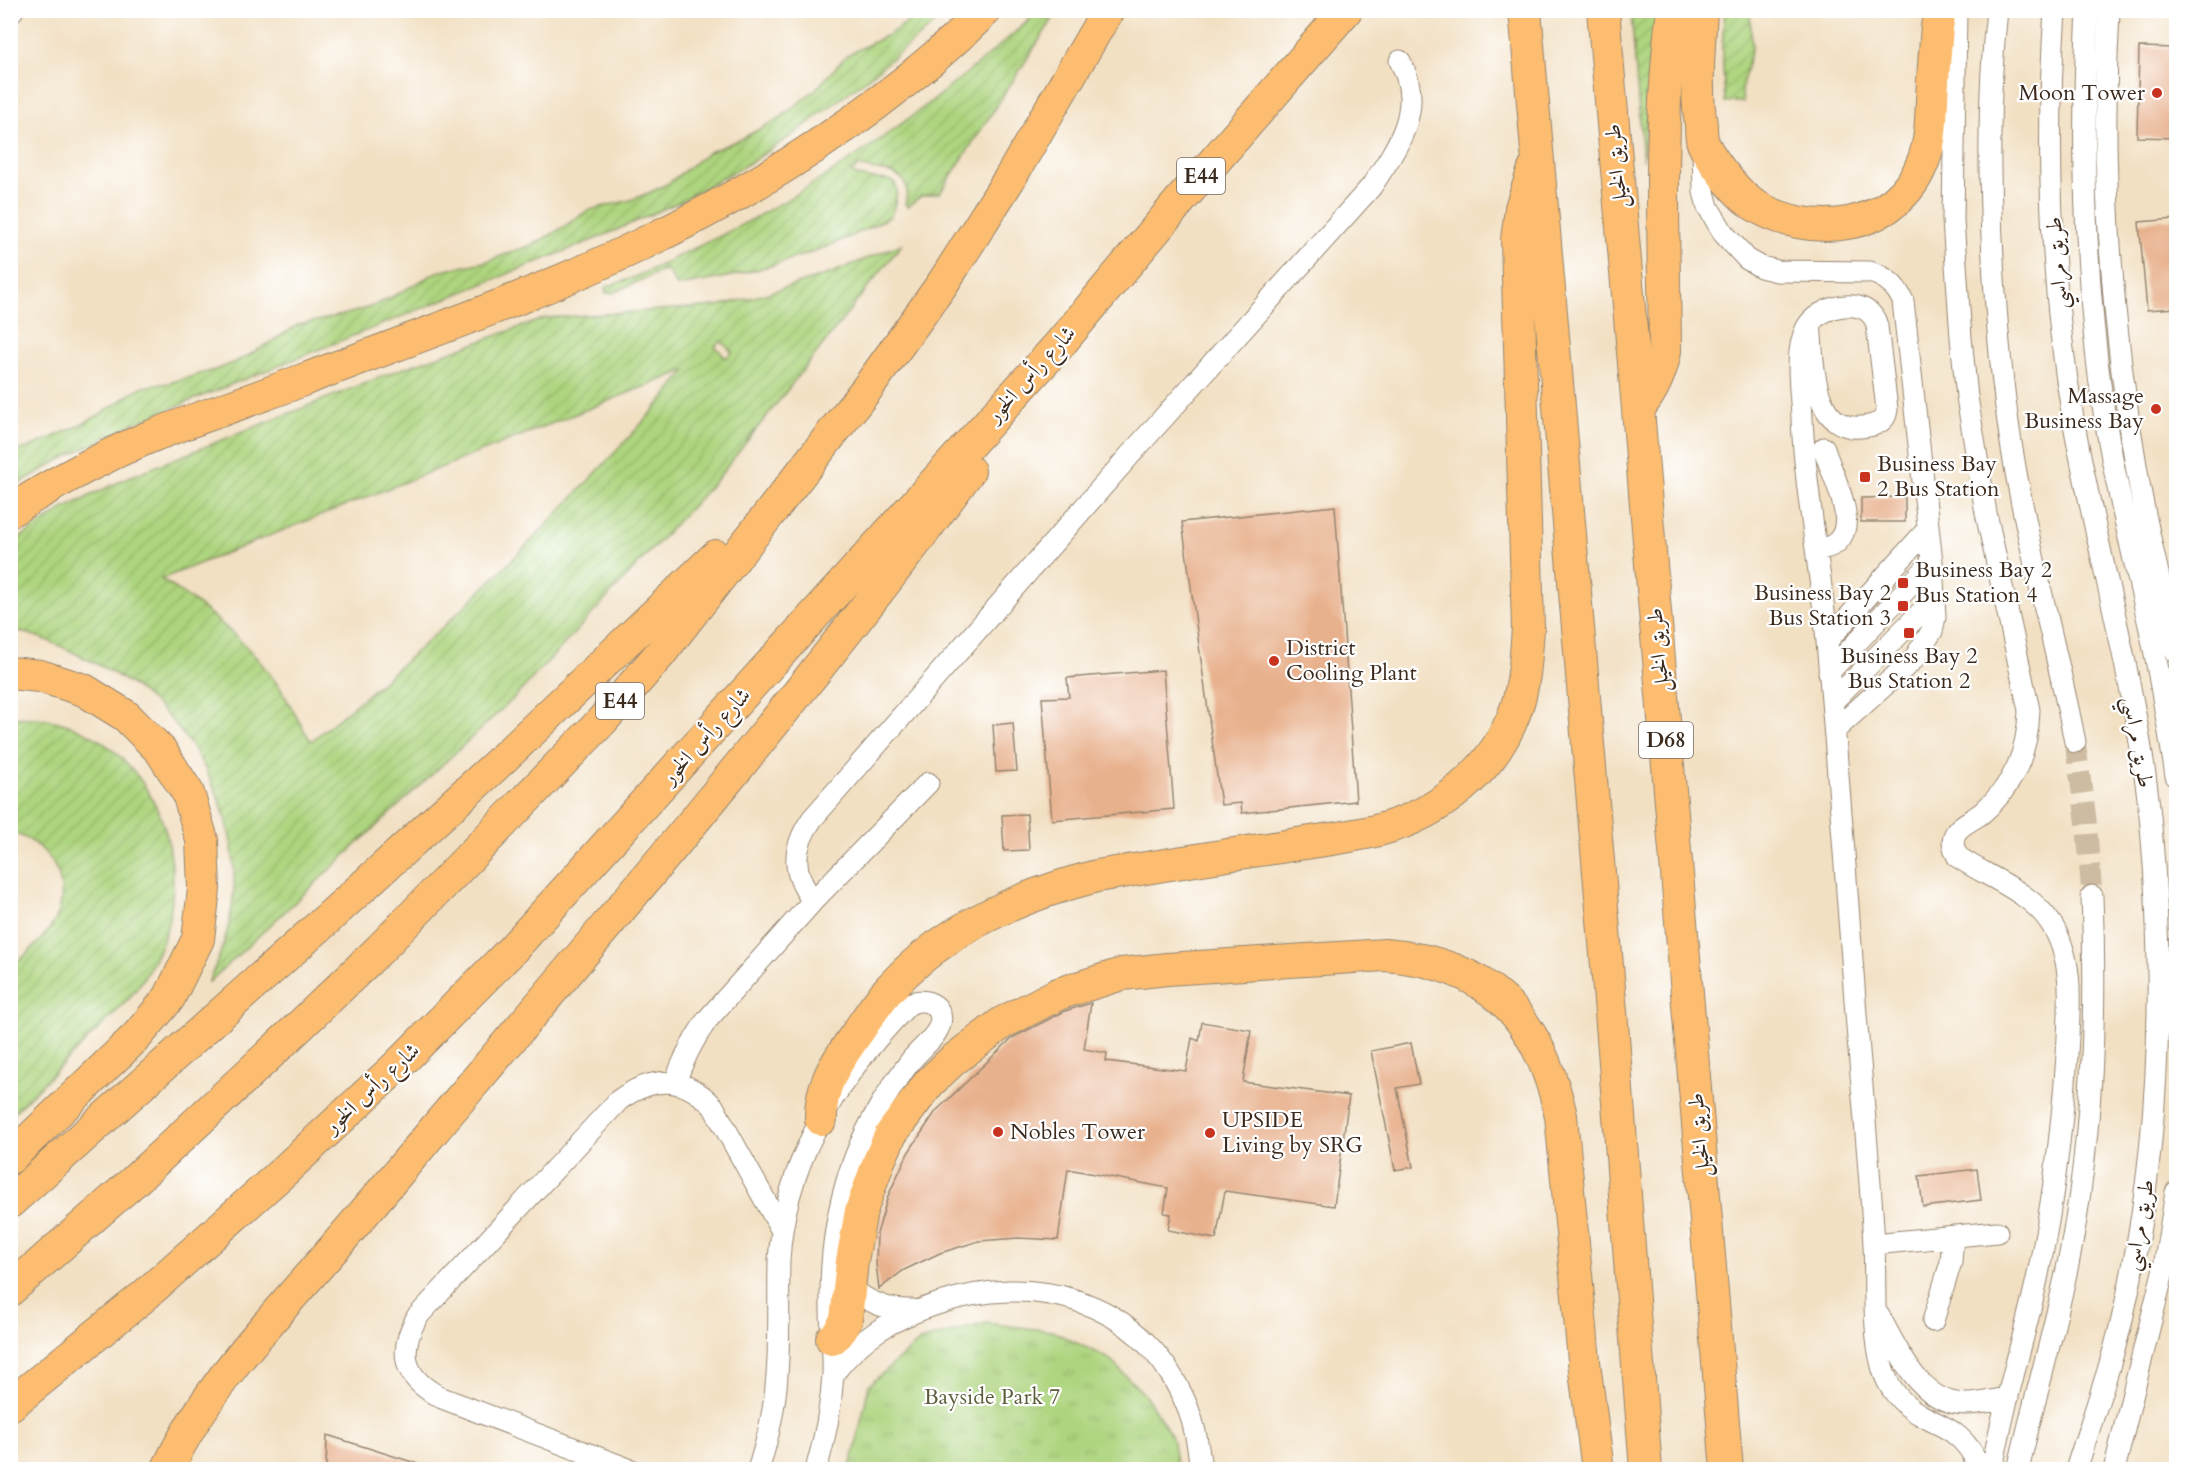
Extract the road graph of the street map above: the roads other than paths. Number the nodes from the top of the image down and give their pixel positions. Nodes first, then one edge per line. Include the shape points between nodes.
1 (986, 10) edge
2 (1108, 10) edge
3 (1346, 10) edge
4 (1525, 10) edge
5 (1603, 10) edge
6 (1673, 10) edge
7 (1701, 10) edge
8 (1940, 10) edge
9 (1956, 10) edge
10 (1997, 10) edge
11 (2055, 10) edge
12 (2088, 10) edge
13 (2109, 10) edge
14 (1400, 61) dead end
15 (2084, 77) junction
16 (2106, 78) junction
17 (1703, 142) junction
18 (1539, 160) junction
19 (1810, 323) junction
20 (1059, 345) junction
21 (2120, 355) junction
22 (2097, 357) junction
23 (1638, 409) junction
24 (1857, 428) junction
25 (1824, 448) junction
26 (1808, 480) junction
27 (791, 485) junction
28 (10, 511) edge
29 (1928, 529) junction
30 (1817, 550) junction
31 (1932, 562) junction
32 (1935, 598) junction
33 (2149, 627) junction
34 (1827, 641) junction
35 (2176, 653) edge
36 (1829, 672) junction
37 (10, 673) edge
38 (2170, 697) edge
39 (1832, 702) junction
40 (1835, 730) junction
41 (2075, 742) tunnel mouth
42 (2176, 776) edge
43 (928, 783) dead end
44 (2092, 896) tunnel mouth
45 (813, 901) junction
46 (675, 1083) junction
47 (821, 1119) junction
48 (10, 1158) edge
49 (2176, 1192) edge
50 (10, 1202) edge
51 (782, 1231) junction
52 (1997, 1232) dead end
53 (1953, 1236) junction
54 (1874, 1244) junction
55 (2170, 1269) edge
56 (849, 1286) junction
57 (10, 1290) edge
58 (917, 1310) junction
59 (1876, 1310) junction
60 (1933, 1321) dead end
61 (832, 1339) junction
62 (833, 1374) junction
63 (2008, 1398) junction
64 (10, 1405) edge
65 (166, 1470) edge
66 (631, 1470) edge
67 (758, 1470) edge
68 (816, 1470) edge
69 (1201, 1470) edge
70 (1598, 1470) edge
71 (1646, 1470) edge
72 (1727, 1470) edge
73 (1981, 1470) edge
74 (1992, 1470) edge
75 (2018, 1470) edge
76 (2076, 1470) edge
77 (2114, 1470) edge

1 - 28 highway via 858,116 692,219 561,280 146,439 64,479
2 - 27 highway, E44 via 1010,178 943,283
3 - 20 highway, شارع رأس الخور / E44
4 - 18 highway
5 - 23 highway, طريق الخيل / D68
6 - 23 highway via 1663,131 1665,351 1656,382
7 - 17 highway via 1698,86
8 - 17 highway via 1930,134 1924,159 1894,202 1874,215 1852,224 1825,226 1773,215 1750,202 1730,183
9 - 63 street via 1953,220 1960,338 1986,513 2029,710 2029,730 2014,775 1995,801 1956,832 1954,849 1959,857 2041,910 2065,953 2069,986 2066,1072 2053,1189 2037,1280
10 - 41 street via 1990,92 1990,169 2004,398 2028,533
11 - 76 street, طريق مراسي via 2051,127 2055,259 2064,353 2145,780 2157,958 2157,1060 2143,1213 2125,1306
12 - 15 street
13 - 16 street
14 - 45 street via 1411,87 1409,115 1395,149 1371,187 812,819 798,845 796,860 801,882
15 - 16 street
15 - 22 street via 2084,196
16 - 21 street via 2109,237
17 - 29 street via 1708,207 1724,234 1747,259 1777,271 1870,272 1881,275 1898,291 1905,313
18 - 47 highway via 1525,192 1517,240 1527,650 1516,708 1485,764 1442,802 1381,829 1097,876 998,911 939,945 892,985 832,1070 822,1094
18 - 71 highway
19 - 24 street via 1818,397 1833,418
19 - 24 street via 1827,311 1856,306 1868,310 1876,320 1886,414 1879,423
19 - 26 street via 1800,359
20 - 64 highway, شارع رأس الخور / E44 via 508,954 396,1067 282,1173 144,1296
20 - 65 highway via 923,533 779,716 358,1221 235,1361 195,1416
21 - 22 street
21 - 35 street via 2139,486
22 - 33 street via 2114,471
23 - 72 highway, طريق الخيل / D68
24 - 25 street via 1836,435
25 - 26 street
25 - 30 street via 1841,492 1844,528 1839,541
26 - 30 street
27 - 50 highway via 477,782
27 - 57 highway, E44 via 660,654 533,794 303,1023
29 - 31 street
29 - 34 street
30 - 34 street
31 - 32 street
31 - 36 street
32 - 39 street
32 - 40 street via 1932,631 1924,646
33 - 35 street
33 - 38 street
34 - 36 street
36 - 39 street
37 - 48 highway via 40,676 84,690 126,716 162,751 188,793 202,840 204,890 198,939 169,998 138,1036
38 - 42 street
39 - 40 street
40 - 54 street
43 - 45 street
44 - 75 street via 2093,1047 2079,1197 2061,1296
45 - 46 street via 707,1020 693,1039
46 - 51 street via 689,1087 713,1106
46 - 66 street via 655,1082 635,1088 619,1100 417,1317 408,1335 406,1354 412,1374 424,1389
47 - 51 street via 797,1173
47 - 61 street via 859,1059 908,1005 914,1001 930,1002 940,1015 937,1031 886,1095 850,1170 834,1241
49 - 55 street
51 - 67 street via 777,1377
52 - 53 street
53 - 54 street
53 - 60 street via 1951,1262
54 - 59 street
55 - 77 street
56 - 58 street via 881,1306
56 - 61 highway via 846,1320
56 - 70 highway via 861,1211 891,1134 923,1091 952,1061 1029,1007 1079,986 1145,971 1385,956 1430,961 1469,976 1503,1000 1532,1036 1551,1076 1562,1125
58 - 62 street via 878,1329 853,1349
58 - 69 street via 974,1293 1007,1290 1048,1293 1096,1308 1137,1336 1170,1373 1191,1418
59 - 63 street via 1906,1364 1933,1394 1964,1404
59 - 73 street via 1882,1367 1892,1390 1909,1408 1955,1434 1972,1452
61 - 62 street
62 - 68 street
63 - 74 street

